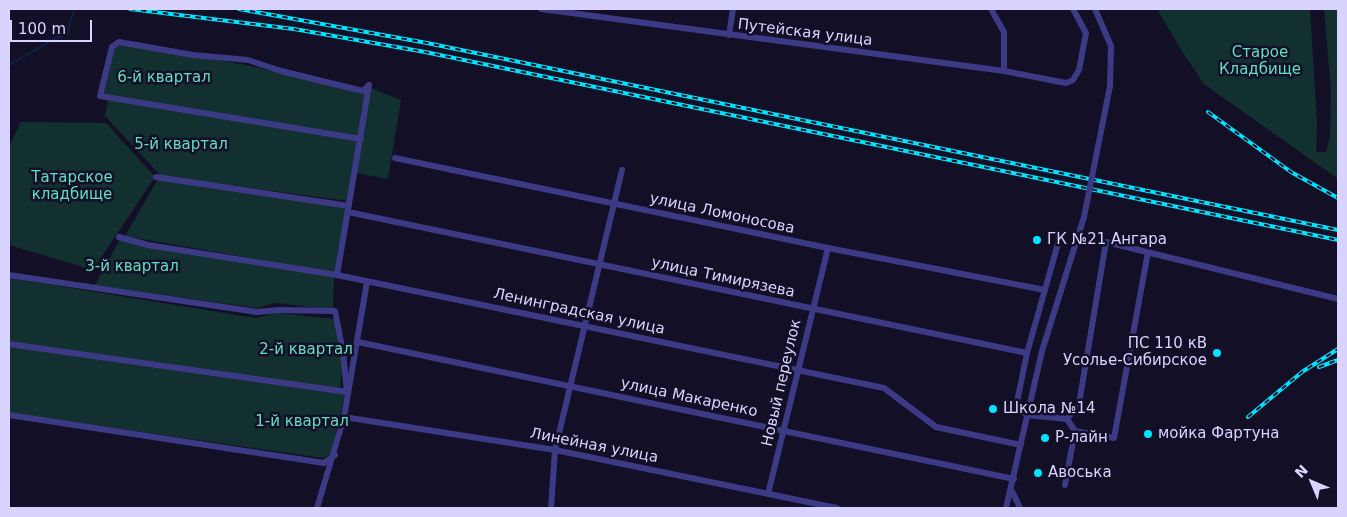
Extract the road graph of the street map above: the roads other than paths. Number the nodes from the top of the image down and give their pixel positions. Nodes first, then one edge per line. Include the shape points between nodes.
1 (542, 9) edge
2 (733, 9) edge
3 (991, 9) edge
4 (1073, 9) edge
5 (1095, 9) edge
6 (729, 35) junction
7 (1004, 71) junction
8 (361, 139) junction
9 (395, 158) dead end
10 (622, 170) dead end
11 (156, 177) dead end
12 (613, 205) junction
13 (348, 209) junction
14 (1061, 233) dead end
15 (119, 237) dead end
16 (828, 248) junction
17 (1148, 252) junction
18 (598, 265) junction
19 (9, 275) edge
20 (337, 275) junction
21 (367, 282) junction
22 (1045, 290) junction
23 (1338, 299) edge
24 (812, 309) junction
25 (584, 326) junction
26 (358, 342) junction
27 (9, 344) edge
28 (1027, 353) junction
29 (798, 370) junction
30 (570, 386) junction
31 (347, 392) junction
32 (9, 415) edge
33 (1027, 415) junction
34 (344, 417) junction
35 (1067, 419) junction
36 (784, 431) junction
37 (1075, 431) junction
38 (1021, 445) junction
39 (555, 450) junction
40 (335, 455) junction
41 (1014, 479) junction
42 (1065, 485) dead end
43 (1012, 491) junction
44 (768, 494) junction
45 (317, 508) edge
46 (551, 508) edge
47 (838, 508) edge
48 (1006, 508) edge
49 (1020, 508) edge

1 - 6 street, Путейская улица
2 - 6 street
3 - 7 street via 1004,32
4 - 7 street, Путейская улица via 1086,33 1080,70 1073,80 1066,83
5 - 33 street, bridge via 1111,46 1110,86 1084,217 1052,313
6 - 7 street, Путейская улица
8 - 8 street via 369,85 363,91 281,72 248,60 193,56 119,42 112,47 100,96
8 - 13 street
9 - 12 street, улица Ломоносова
10 - 12 street
11 - 13 street, улица Тимирязева
12 - 16 street, улица Ломоносова
12 - 18 street
13 - 18 street, улица Тимирязева
13 - 20 street
14 - 22 street
15 - 20 street, Ленинградская улица via 148,245
16 - 22 street, улица Ломоносова
16 - 24 street, Новый переулок
17 - 23 street
17 - 35 street via 1106,242 1079,404
17 - 37 street via 1114,438
18 - 24 street, улица Тимирязева
18 - 25 street
19 - 31 street via 257,312 335,311
20 - 21 street, Ленинградская улица
21 - 25 street, Ленинградская улица
21 - 26 street
22 - 28 street
24 - 28 street, улица Тимирязева
24 - 29 street, Новый переулок
25 - 29 street, Ленинградская улица
25 - 30 street
26 - 30 street, улица Макаренко
26 - 31 street
27 - 31 street
28 - 33 street via 1017,402 1019,410
29 - 36 street, Новый переулок
29 - 38 street, Ленинградская улица via 884,388 936,427
30 - 36 street, улица Макаренко
30 - 39 street
31 - 34 street
32 - 40 street via 324,463
33 - 35 street
33 - 38 street
34 - 39 street, Линейная улица
34 - 40 street
35 - 37 street
36 - 41 street, улица Макаренко
36 - 44 street, Новый переулок
37 - 42 street
38 - 41 street
39 - 44 street, Линейная улица
39 - 46 street
40 - 45 street
41 - 43 street
43 - 48 street
43 - 49 street
44 - 47 street, Линейная улица

